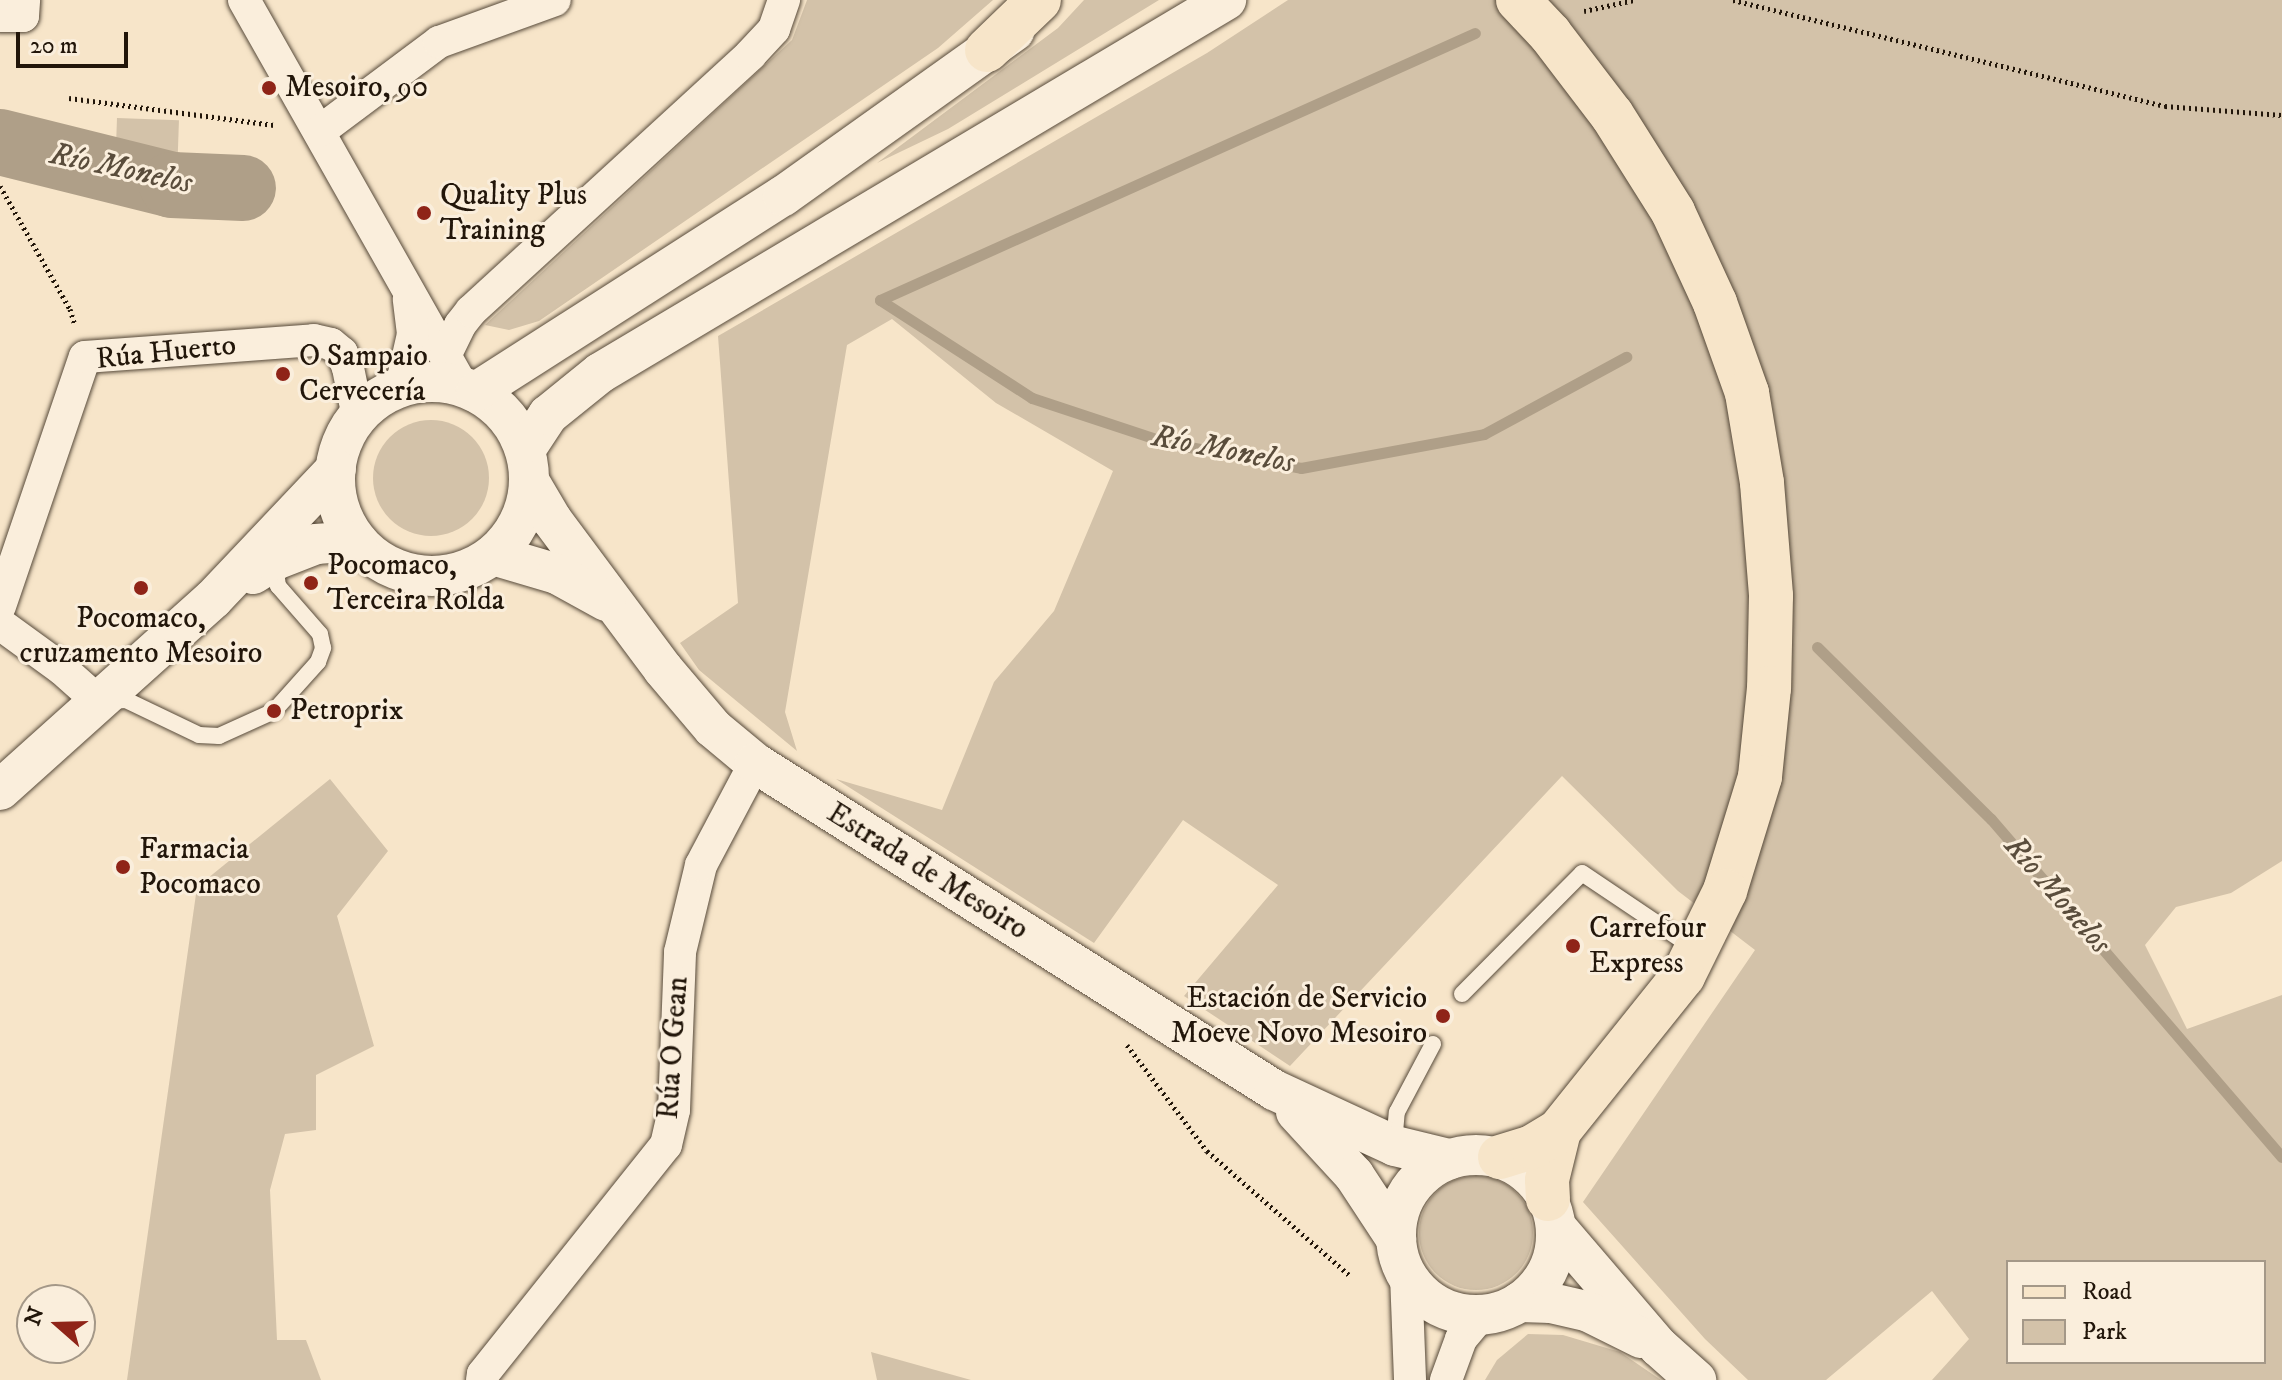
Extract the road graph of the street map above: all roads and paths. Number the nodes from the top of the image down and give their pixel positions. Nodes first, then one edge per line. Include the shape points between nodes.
1 (24, 0) edge
2 (244, 0) edge
3 (555, 0) edge
4 (1039, 0) edge
5 (1054, 0) edge
6 (1226, 0) edge
7 (1518, 0) edge
8 (1634, 0) edge
9 (1733, 0) edge
10 (784, 2) edge
11 (0, 16) edge
12 (1550, 34) junction
13 (987, 50) junction
14 (69, 98) dead end
15 (2282, 115) edge
16 (320, 131) junction
17 (0, 186) edge
18 (408, 292) junction
19 (85, 357) junction
20 (462, 378) junction
21 (401, 387) junction
22 (358, 417) junction
23 (527, 465) junction
24 (336, 469) junction
25 (357, 541) junction
26 (493, 555) junction
27 (275, 560) junction
28 (213, 599) junction
29 (0, 606) edge
30 (619, 610) junction
31 (0, 624) edge
32 (99, 702) junction
33 (755, 763) junction
34 (0, 790) edge
35 (1696, 950) junction
36 (1117, 991) junction
37 (1462, 994) dead end
38 (1433, 1044) dead end
39 (1274, 1090) junction
40 (1559, 1131) junction
41 (1395, 1146) junction
42 (1500, 1157) junction
43 (1449, 1159) junction
44 (1552, 1213) junction
45 (1401, 1257) junction
46 (1349, 1275) dead end
47 (1520, 1302) junction
48 (1481, 1315) junction
49 (1659, 1347) junction
50 (482, 1380) edge
51 (1410, 1380) edge
52 (1446, 1380) edge
53 (1696, 1380) edge

1 - 11 street via 23,16
2 - 16 street, Estrada de Mesoiro
3 - 16 street via 439,42
4 - 13 main road
5 - 13 street
6 - 23 street via 600,373 548,415
7 - 12 main road
8 - 12 path via 1579,13
9 - 15 path via 2165,106
10 - 20 street via 774,29 750,55 471,311 460,325
12 - 35 main road via 1612,115 1673,212 1715,303 1747,393 1762,483 1771,596 1760,777 1725,891
13 - 20 street via 783,196
14 - 16 path
16 - 18 street, Estrada de Mesoiro
17 - 19 path via 70,309
18 - 20 street, Estrada de Mesoiro
18 - 21 street, Estrada de Mesoiro via 413,334
19 - 22 street, Rúa Huerto via 314,340 342,353
19 - 29 street, Rúa Huerto
20 - 21 street
20 - 23 street, Estrada de Mesoiro via 506,416
21 - 22 street
22 - 24 street via 343,441
23 - 26 street via 519,522
23 - 30 street, Estrada de Mesoiro via 552,520
24 - 25 street via 339,507
24 - 28 street
25 - 26 street via 397,570 422,575 447,575
25 - 27 street via 316,544
26 - 30 street, Estrada de Mesoiro via 557,574
27 - 28 street
27 - 32 lane via 278,586 320,634 323,648 318,662 274,711 219,736 199,735 126,700
28 - 32 street
30 - 33 street, Estrada de Mesoiro via 713,728
31 - 32 street
32 - 34 street
33 - 36 street, Estrada de Mesoiro
33 - 50 street, Rúa O Gean via 701,865 680,952 674,1110 666,1145
35 - 37 lane via 1582,873
35 - 40 main road via 1657,1012
36 - 39 street, Estrada de Mesoiro
36 - 46 path via 1117,1032 1207,1151
38 - 41 lane via 1397,1112
39 - 41 street, Estrada de Mesoiro
39 - 45 street, Estrada de Mesoiro via 1332,1147 1373,1200
40 - 42 main road
40 - 44 main road via 1547,1180
41 - 43 street, Estrada de Mesoiro
42 - 43 street
42 - 44 street via 1528,1173
43 - 45 street via 1430,1168 1409,1191 1396,1220
44 - 47 street via 1555,1249 1548,1270
44 - 49 street
45 - 48 street via 1430,1302
45 - 51 street
47 - 48 street
47 - 49 street via 1589,1312
48 - 52 street via 1461,1339
49 - 53 street

